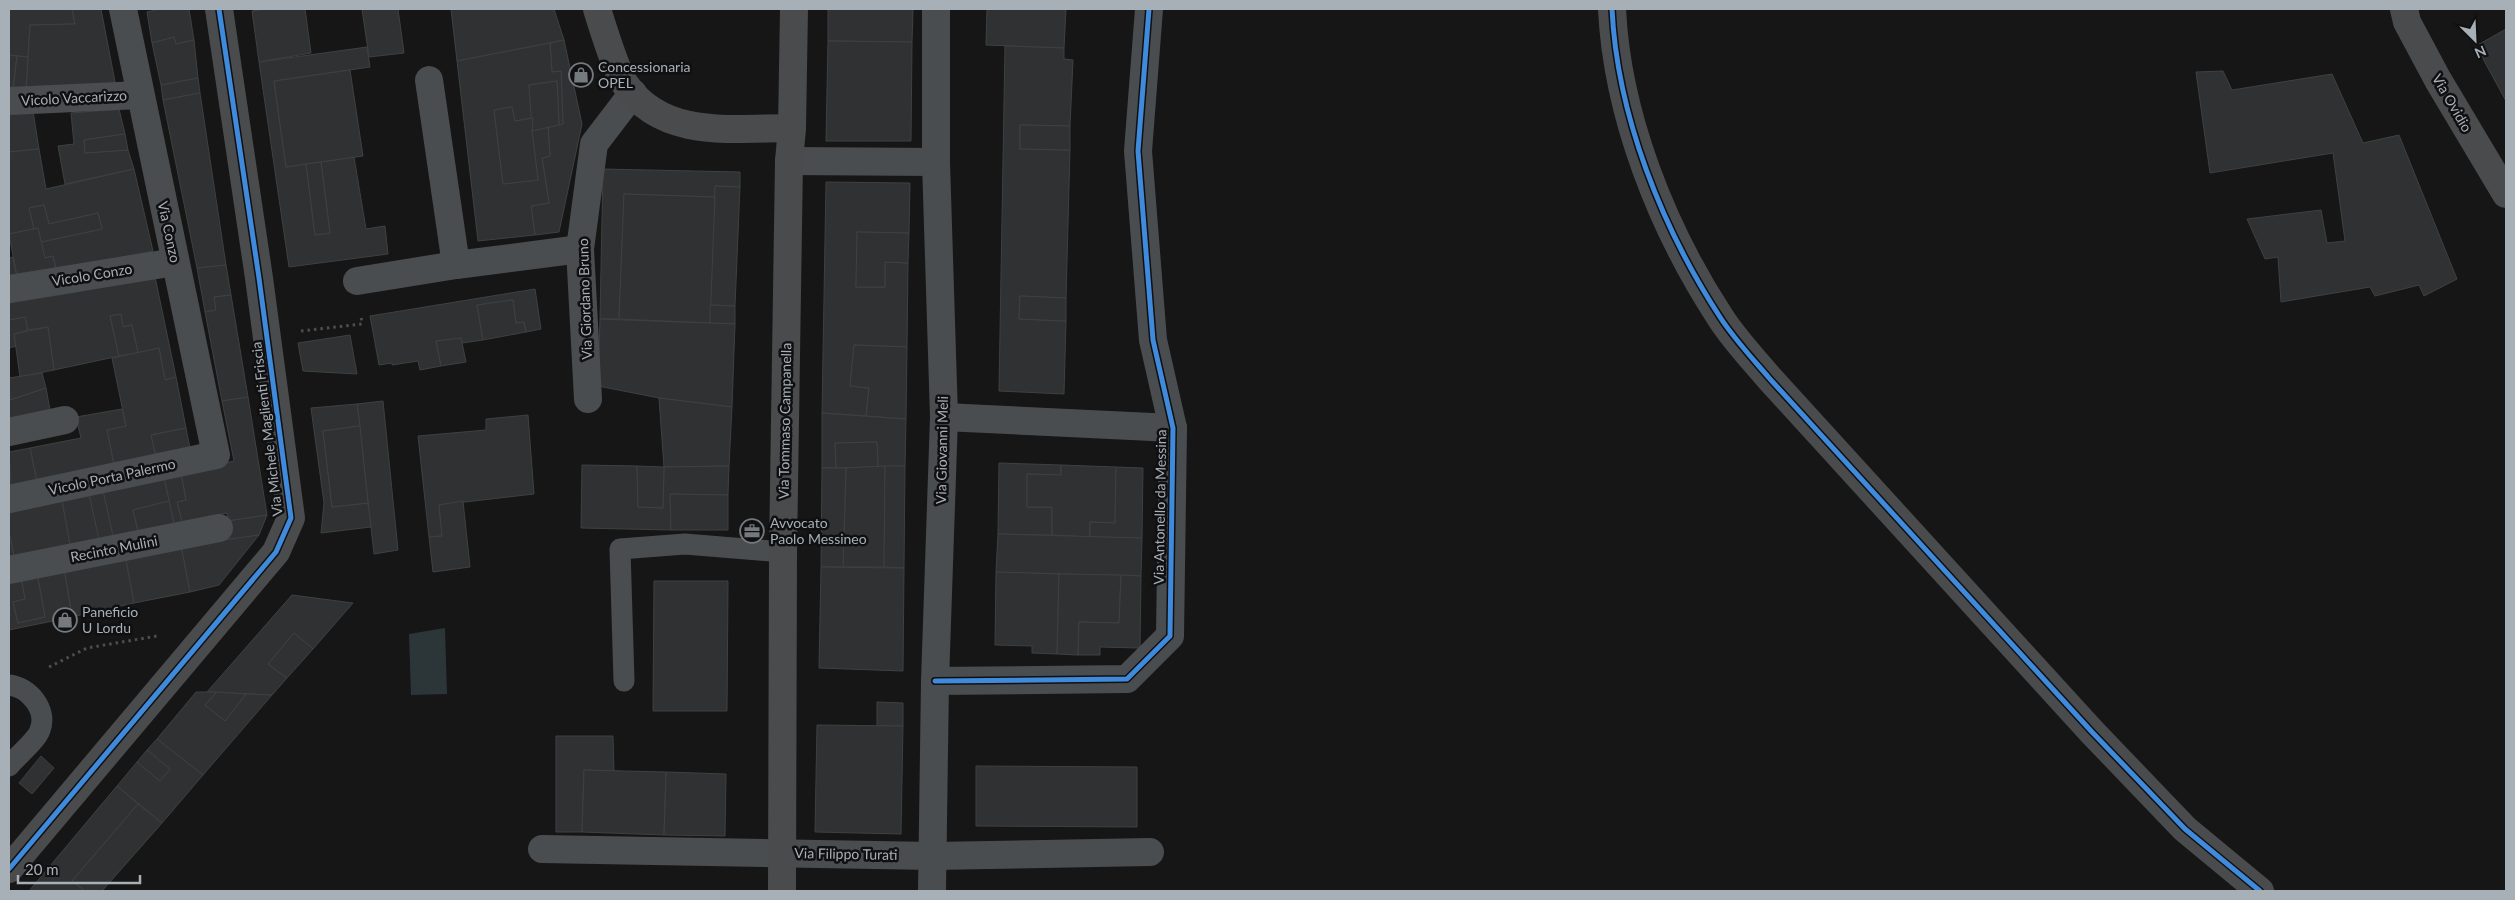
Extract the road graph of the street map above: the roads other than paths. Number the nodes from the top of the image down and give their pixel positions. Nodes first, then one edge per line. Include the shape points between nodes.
1 (123, 9) edge
2 (219, 9) edge
3 (597, 9) edge
4 (794, 9) edge
5 (936, 9) edge
6 (1149, 9) edge
7 (1612, 9) edge
8 (2404, 9) edge
9 (429, 80) dead end
10 (633, 93) junction
11 (140, 95) junction
12 (9, 101) edge
13 (792, 128) junction
14 (788, 161) junction
15 (936, 162) junction
16 (2506, 194) edge
17 (580, 249) junction
18 (175, 262) junction
19 (456, 265) junction
20 (357, 281) road end
21 (9, 289) edge
22 (588, 399) dead end
23 (944, 417) junction
24 (65, 420) dead end
25 (1174, 428) junction
26 (9, 432) edge
27 (216, 455) joint
28 (9, 500) edge
29 (219, 528) dead end
30 (783, 552) junction
31 (9, 570) edge
32 (624, 681) dead end
33 (935, 681) junction
34 (11, 685) edge
35 (9, 766) edge
36 (542, 849) dead end
37 (1150, 852) dead end
38 (783, 854) junction
39 (932, 856) junction
40 (9, 869) edge
41 (782, 891) edge
42 (932, 891) edge
43 (2260, 891) edge

1 - 11 street, Via Conzo
2 - 40 street, Via Michele Maglienti Friscia via 291,518 276,552
3 - 10 street via 624,84
4 - 13 street, Via Tommaso Campanella
5 - 15 street, Via Giovanni Meli
6 - 25 street, Via Antonello da Messina via 1138,151 1153,340
7 - 43 street via 1626,100 1650,177 1677,244 1721,318 1770,379 2092,732 2185,829
8 - 16 street, Via Ovidio via 2407,22 2438,80
9 - 19 street
10 - 13 street via 659,115 681,124 714,129
10 - 17 street, Via Giordano Bruno via 594,144
11 - 12 street, Vicolo Vaccarizzo
11 - 18 street, Via Conzo
13 - 14 street, Via Tommaso Campanella
14 - 15 street
14 - 30 street, Via Tommaso Campanella
15 - 23 street, Via Giovanni Meli
17 - 19 street
17 - 22 street, Via Giordano Bruno
18 - 21 street, Vicolo Conzo
18 - 27 street, Via Conzo
19 - 20 street
23 - 25 street
23 - 33 street, Via Giovanni Meli
24 - 26 street
25 - 33 street, Via Antonello da Messina via 1170,636 1127,679
27 - 28 street, Vicolo Porta Palermo
29 - 31 street, Recinto Mulini
30 - 32 lane via 685,544 620,549
30 - 38 street, Via Tommaso Campanella
33 - 39 street, Via Giovanni Meli
34 - 35 lane via 32,696 41,712 40,731
36 - 38 street, Via Filippo Turati
37 - 39 street, Via Filippo Turati
38 - 39 street, Via Filippo Turati
38 - 41 street, Via Tommaso Campanella
39 - 42 street, Via Giovanni Meli

